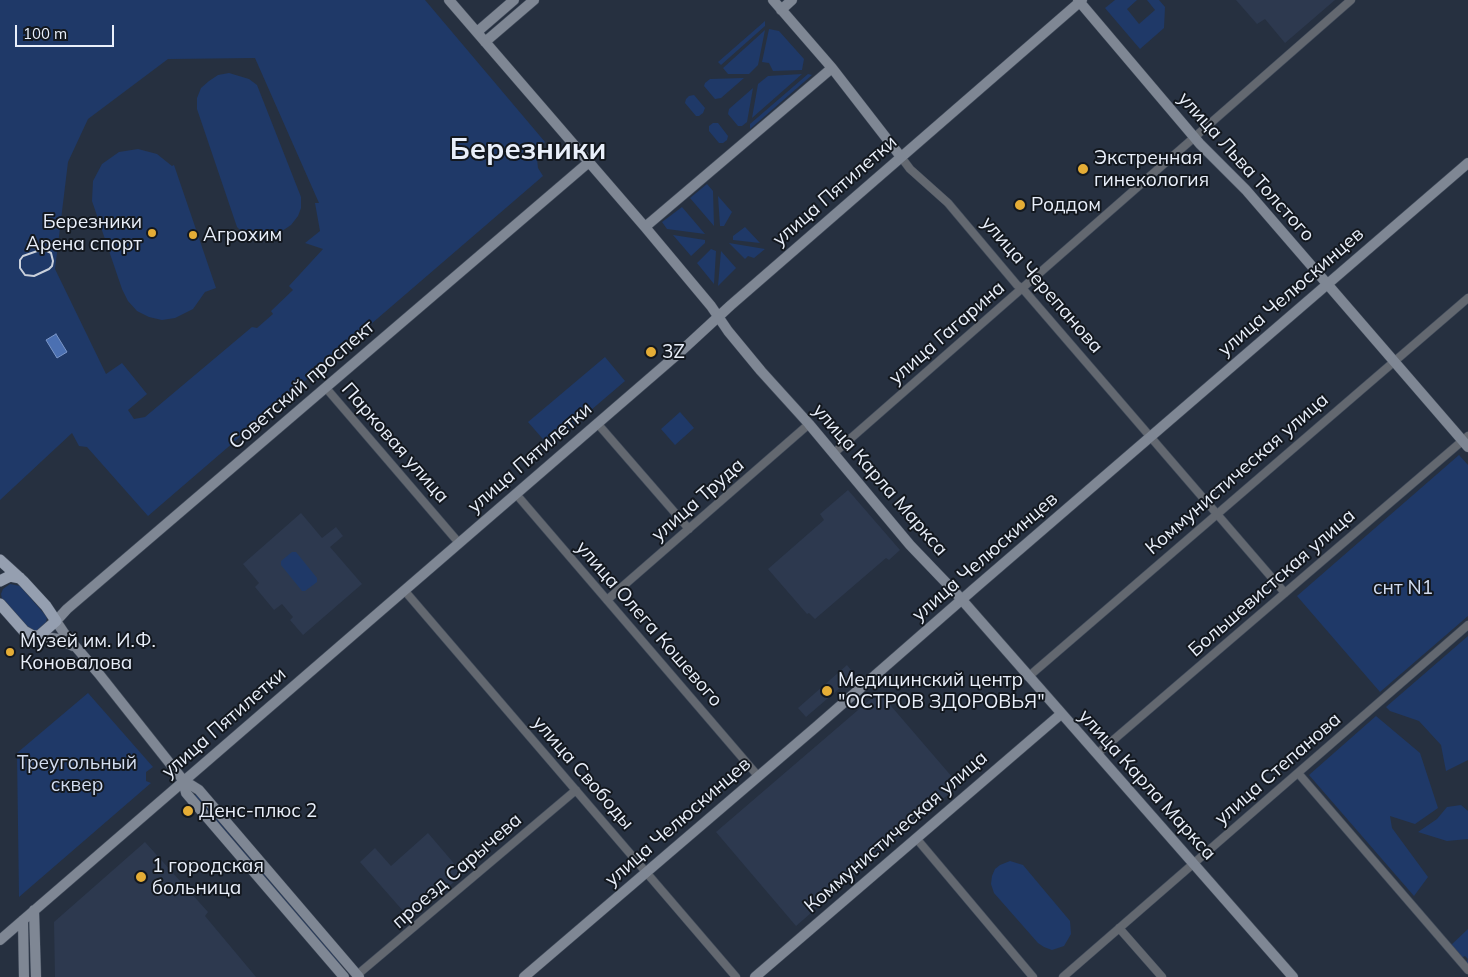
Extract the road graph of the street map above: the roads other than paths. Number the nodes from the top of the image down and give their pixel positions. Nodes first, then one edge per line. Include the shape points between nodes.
1 (449, 0) edge
2 (514, 0) edge
3 (534, 0) edge
4 (773, 0) edge
5 (792, 0) edge
6 (1351, 0) edge
7 (1080, 1) edge
8 (781, 10) junction
9 (477, 32) junction
10 (485, 42) junction
11 (832, 68) junction
12 (1195, 137) junction
13 (900, 157) junction
14 (589, 162) junction
15 (1468, 163) edge
16 (645, 227) junction
17 (1327, 285) junction
18 (1023, 289) junction
19 (1468, 298) edge
20 (718, 317) junction
21 (1394, 362) junction
22 (326, 388) junction
23 (597, 423) junction
24 (809, 424) junction
25 (1150, 437) junction
26 (1466, 441) edge
27 (834, 453) junction
28 (516, 494) junction
29 (1217, 514) junction
30 (689, 529) junction
31 (459, 543) junction
32 (0, 560) edge
33 (0, 576) edge
34 (20, 578) junction
35 (0, 580) edge
36 (404, 590) junction
37 (1285, 593) junction
38 (607, 600) junction
39 (961, 601) junction
40 (0, 604) edge
41 (56, 621) junction
42 (1468, 625) edge
43 (39, 636) junction
44 (80, 651) junction
45 (1028, 677) junction
46 (1061, 714) junction
47 (1097, 754) junction
48 (1298, 773) junction
49 (758, 776) junction
50 (184, 780) junction
51 (576, 790) junction
52 (916, 838) junction
53 (1194, 863) junction
54 (647, 872) junction
55 (34, 910) junction
56 (22, 920) junction
57 (1120, 928) junction
58 (0, 940) edge
59 (1468, 970) edge
60 (358, 976) edge
61 (24, 977) edge
62 (36, 977) edge
63 (344, 977) edge
64 (524, 977) edge
65 (736, 977) edge
66 (755, 977) edge
67 (1033, 977) edge
68 (1063, 977) edge
69 (1162, 977) edge
70 (1293, 977) edge

1 - 9 main road, улица Карла Маркса
2 - 9 main road
3 - 10 main road
4 - 8 main road, улица Черепанова
5 - 8 main road
6 - 12 street, улица Гагарина
7 - 12 main road, улица Льва Толстого
7 - 13 main road, улица Пятилетки
8 - 11 main road, улица Черепанова
9 - 10 main road, улица Карла Маркса
10 - 14 main road, улица Карла Маркса
11 - 13 main road, улица Черепанова
11 - 16 main road
12 - 17 main road, улица Льва Толстого via 1246,190
12 - 18 street, улица Гагарина
13 - 18 street, улица Черепанова via 948,203
13 - 20 main road, улица Пятилетки
14 - 16 main road, улица Карла Маркса
14 - 22 main road, Советский проспект
15 - 17 main road, улица Челюскинцев
16 - 20 main road, улица Карла Маркса
17 - 21 main road, улица Льва Толстого
17 - 25 main road, улица Челюскинцев
18 - 25 street, улица Черепанова
18 - 27 street, улица Гагарина
19 - 21 street, Коммунистическая улица
20 - 23 main road, улица Пятилетки
20 - 24 main road, улица Карла Маркса
21 - 26 main road, улица Льва Толстого
21 - 29 street, Коммунистическая улица
22 - 31 street, Парковая улица
22 - 41 main road, Советский проспект
23 - 28 main road, улица Пятилетки
23 - 30 street
24 - 27 main road, улица Карла Маркса
24 - 30 street, улица Труда
25 - 29 street, улица Черепанова
25 - 39 main road, улица Челюскинцев
26 - 37 street, Большевистская улица
27 - 39 main road, улица Карла Маркса
28 - 31 main road, улица Пятилетки
28 - 38 street, улица Олега Кошевого
29 - 37 street, улица Черепанова
29 - 45 street, Коммунистическая улица
30 - 38 street, улица Труда
31 - 36 main road, улица Пятилетки
32 - 33 main road
32 - 34 main road
34 - 35 main road via 10,576
34 - 41 main road
36 - 50 main road, улица Пятилетки
36 - 51 street, улица Свободы
37 - 47 street, Большевистская улица
38 - 49 street, улица Олега Кошевого
39 - 45 main road, улица Карла Маркса
39 - 49 main road, улица Челюскинцев
40 - 43 main road via 24,631
41 - 43 main road, Советский проспект
41 - 44 main road
42 - 48 street, улица Степанова
43 - 44 main road via 58,639
44 - 50 main road
45 - 46 main road, улица Карла Маркса
46 - 47 main road, улица Карла Маркса
46 - 52 main road, Коммунистическая улица
47 - 53 main road, улица Карла Маркса
48 - 53 street, улица Степанова
48 - 59 street
49 - 54 main road, улица Челюскинцев
50 - 55 main road, улица Пятилетки
50 - 60 main road via 199,790
50 - 63 main road via 186,793
51 - 54 street, улица Свободы
51 - 60 street, проезд Сарычева
52 - 66 main road, Коммунистическая улица
52 - 67 street
53 - 57 street, улица Степанова
53 - 70 main road, улица Карла Маркса
54 - 64 main road, улица Челюскинцев
54 - 65 street, улица Свободы
55 - 56 main road, улица Пятилетки
55 - 62 main road
56 - 58 main road, улица Пятилетки
56 - 61 main road
57 - 68 street, улица Степанова
57 - 69 street

